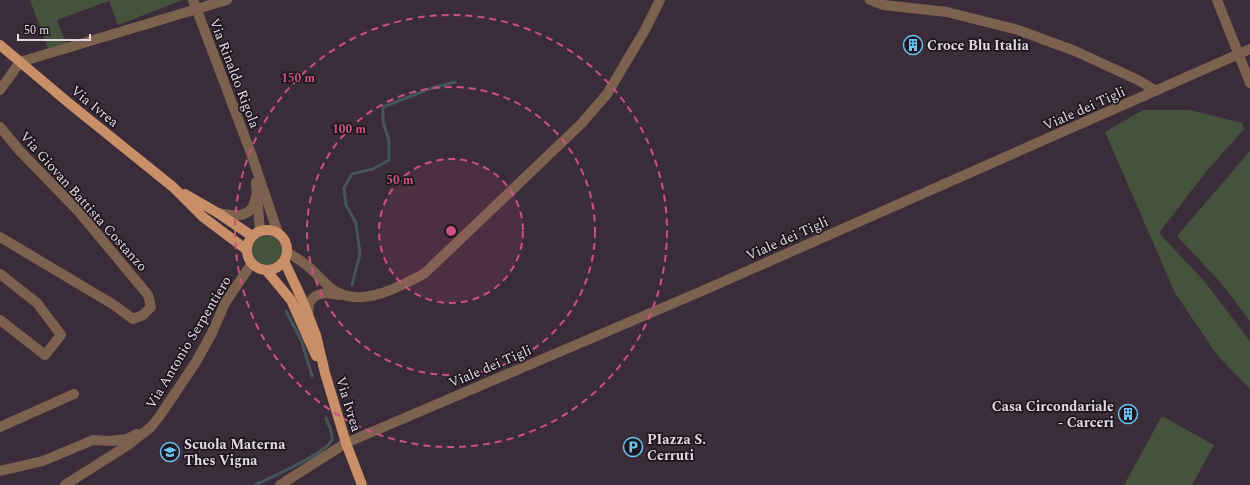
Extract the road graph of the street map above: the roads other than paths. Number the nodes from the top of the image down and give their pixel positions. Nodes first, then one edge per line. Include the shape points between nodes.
1 (193, 0) edge
2 (227, 0) edge
3 (660, 0) edge
4 (870, 0) edge
5 (1217, 0) edge
6 (196, 10) junction
7 (0, 45) edge
8 (1250, 49) edge
9 (1238, 54) junction
10 (20, 62) junction
11 (1250, 83) edge
12 (0, 90) edge
13 (1156, 91) junction
14 (0, 126) edge
15 (252, 156) junction
16 (173, 187) junction
17 (258, 190) junction
18 (218, 213) junction
19 (256, 233) junction
20 (278, 233) junction
21 (0, 237) edge
22 (247, 250) junction
23 (285, 257) junction
24 (252, 263) junction
25 (266, 270) junction
26 (0, 274) edge
27 (343, 295) junction
28 (308, 315) junction
29 (0, 320) edge
30 (325, 374) junction
31 (74, 394) dead end
32 (151, 427) junction
33 (0, 428) edge
34 (346, 443) junction
35 (0, 471) edge
36 (65, 485) edge
37 (280, 485) edge
38 (362, 485) edge

1 - 6 street, Via Rinaldo Rigola
2 - 6 street
3 - 27 street via 607,94 581,124 425,273 394,290 372,296
4 - 13 street via 884,5 948,12 1018,30 1075,51
5 - 9 street
6 - 10 street
6 - 15 street, Via Rinaldo Rigola
7 - 10 main road, Via Ivrea
8 - 9 street, Viale dei Tigli
9 - 11 street
9 - 13 street, Viale dei Tigli
10 - 12 street
10 - 16 main road, Via Ivrea
13 - 34 street, Viale dei Tigli
14 - 21 street, Via Giovan Battista Costanzo via 19,150 79,212 148,295 151,307 144,315 133,319
15 - 17 street, Via Rinaldo Rigola
15 - 20 street, Via Rinaldo Rigola
16 - 18 main road, Via Ivrea
16 - 22 main road, Via Ivrea via 203,217
17 - 18 street, Via Ivrea via 252,208 246,213 235,216
17 - 19 street, Via Rinaldo Rigola
18 - 19 main road, Via Ivrea
19 - 20 main road via 272,230
19 - 22 main road via 247,245
20 - 23 main road via 285,242
22 - 24 main road
23 - 25 main road via 279,266
23 - 27 street via 306,264
23 - 28 main road, Via Ivrea
24 - 25 main road
24 - 32 street, Via Antonio Serpentiero via 226,303 196,362
25 - 30 main road, Via Ivrea via 291,300
26 - 29 street via 37,303 61,335 45,355
27 - 28 street via 324,293 316,296 309,303
28 - 30 main road, Via Ivrea via 316,335
30 - 34 main road, Via Ivrea
31 - 33 street
32 - 35 street via 127,439 93,440 43,462
32 - 36 street, Via Antonio Serpentiero via 128,445
34 - 37 street, Via Ivrea
34 - 38 main road, Via Ivrea

